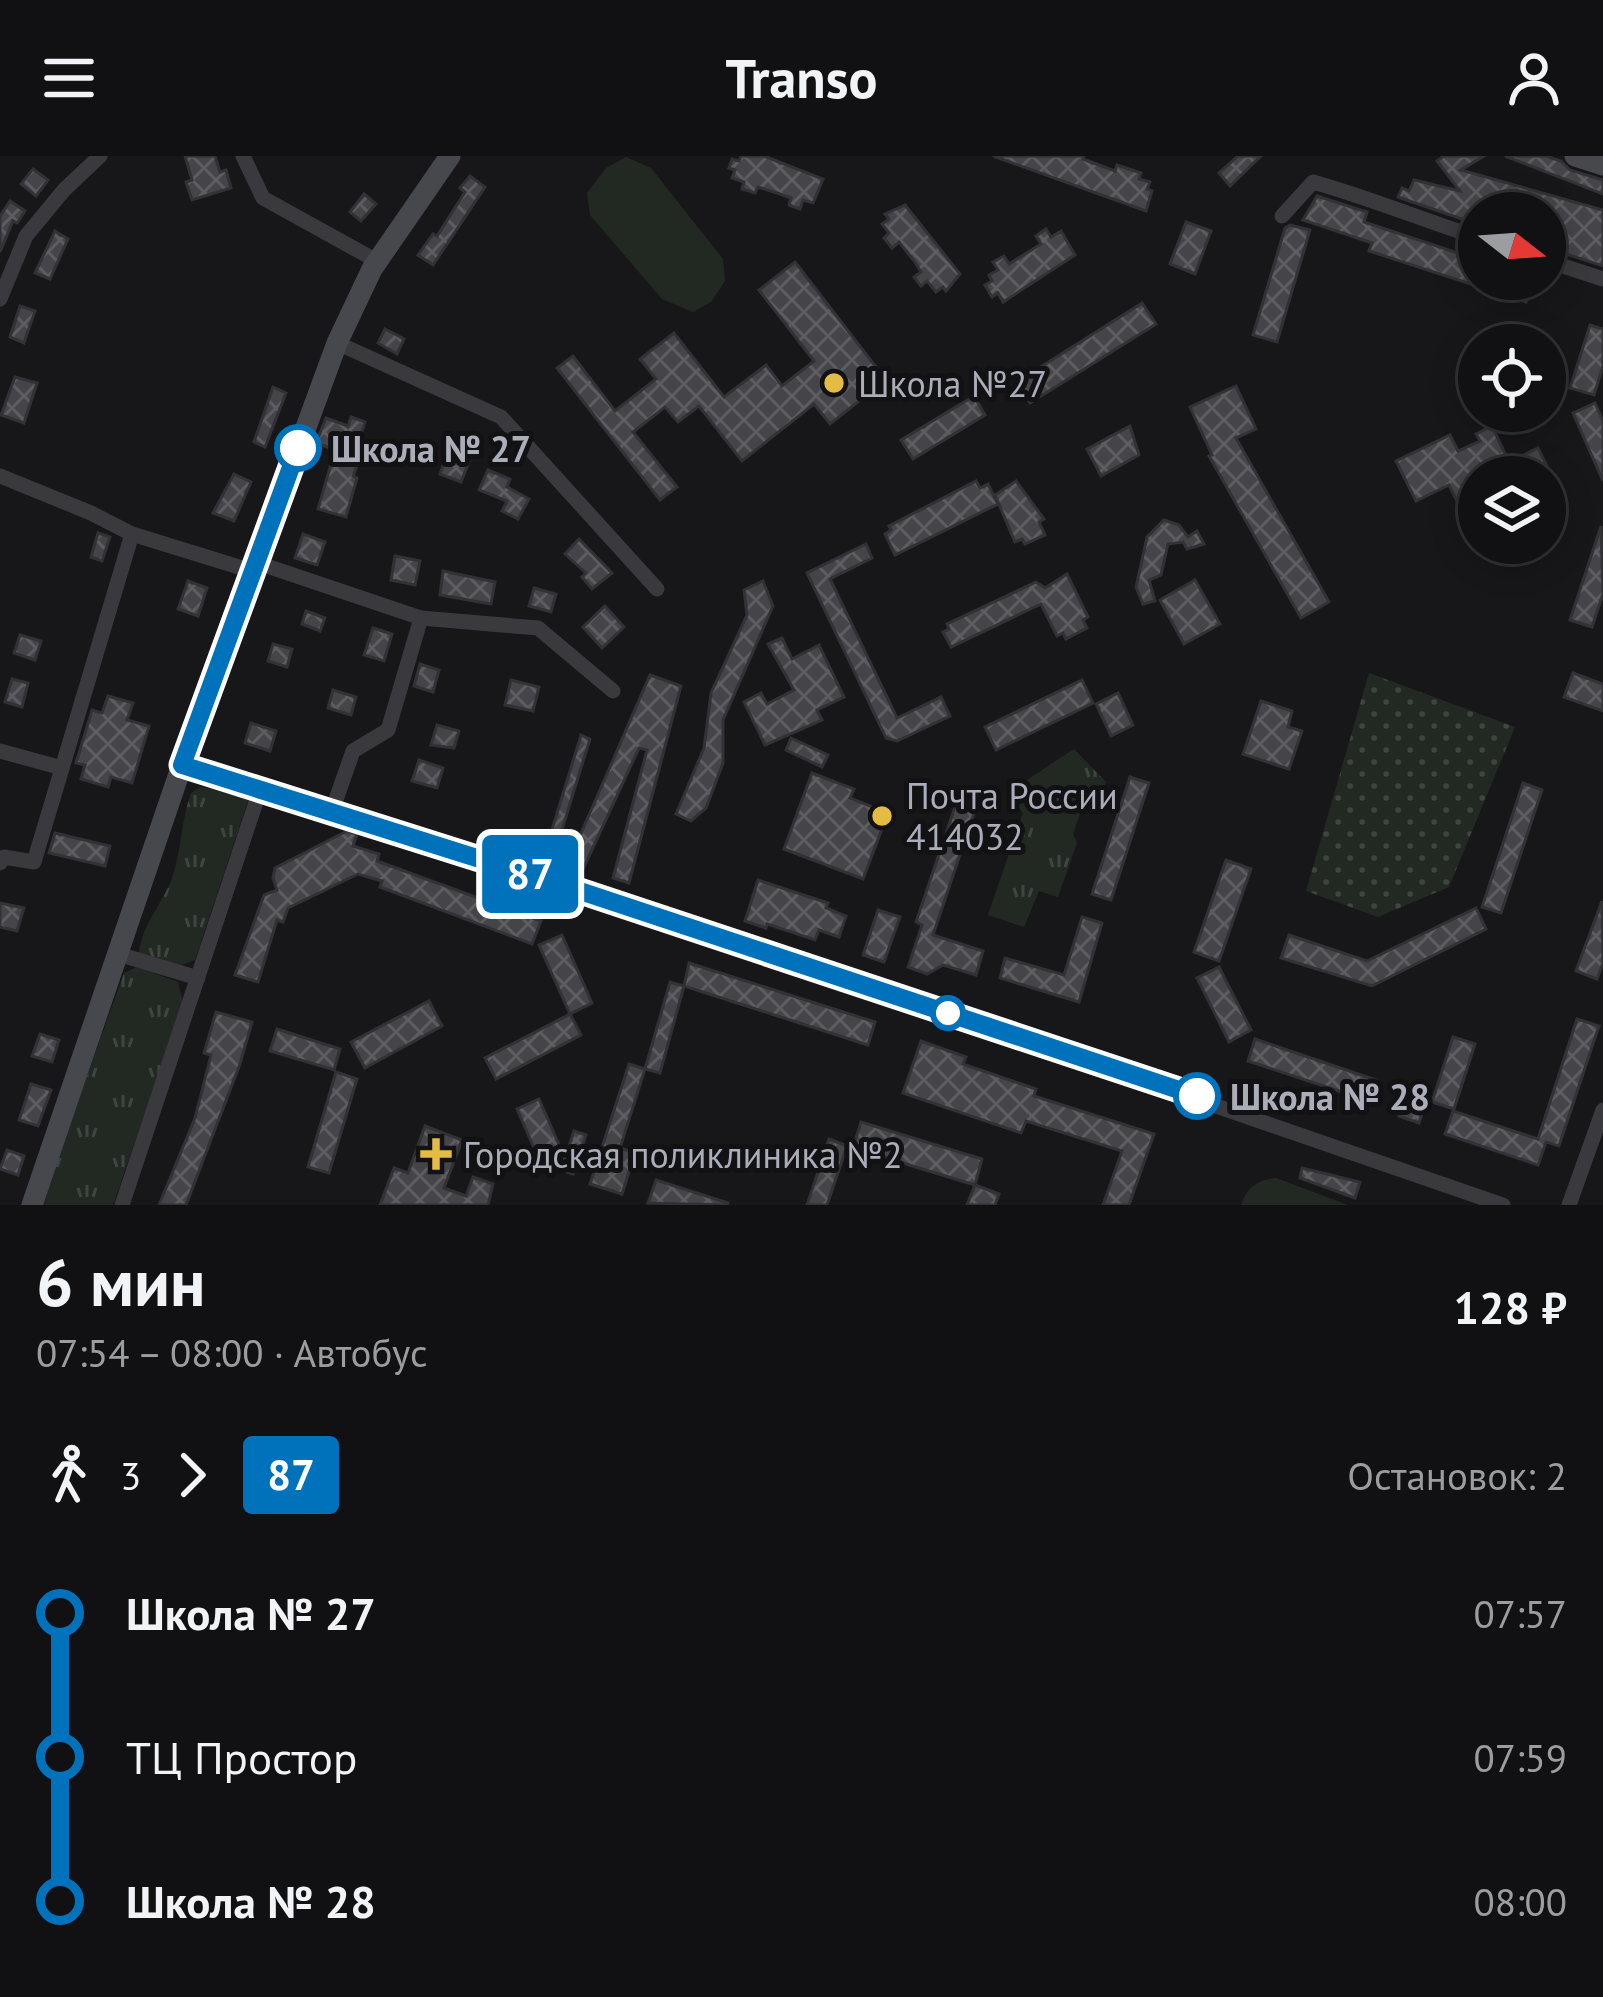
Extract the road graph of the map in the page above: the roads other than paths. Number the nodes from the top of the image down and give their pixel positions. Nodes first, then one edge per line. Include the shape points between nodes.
1 (100, 156) edge
2 (243, 156) edge
3 (450, 156) edge
4 (1575, 156) edge
5 (1603, 165) edge
6 (1282, 216) dead end
7 (1458, 231) edge
8 (377, 261) junction
9 (1566, 267) edge
10 (1603, 279) edge
11 (0, 299) edge
12 (337, 343) junction
13 (0, 476) edge
14 (131, 534) junction
15 (254, 567) junction
16 (657, 590) dead end
17 (421, 618) junction
18 (613, 691) dead end
19 (0, 751) edge
20 (182, 765) junction
21 (62, 768) junction
22 (260, 790) junction
23 (332, 811) junction
24 (0, 862) edge
25 (118, 954) junction
26 (198, 978) junction
27 (1603, 1110) edge
28 (32, 1205) edge
29 (122, 1205) edge
30 (1503, 1205) edge
31 (1568, 1205) edge

1 - 11 street via 26,236
2 - 8 street via 263,198
3 - 8 main road
4 - 5 main road
6 - 7 street via 1313,182
8 - 12 main road
9 - 10 street
12 - 15 main road
12 - 16 street via 501,417
13 - 14 street
14 - 15 street
14 - 21 street
15 - 17 street
15 - 20 main road
17 - 18 street via 538,628
17 - 23 street via 388,730 353,751
19 - 21 street
20 - 22 street
20 - 25 main road
21 - 24 street via 34,862
22 - 23 street
22 - 26 street
23 - 30 street
25 - 26 street
25 - 28 main road
26 - 29 street
27 - 31 street

